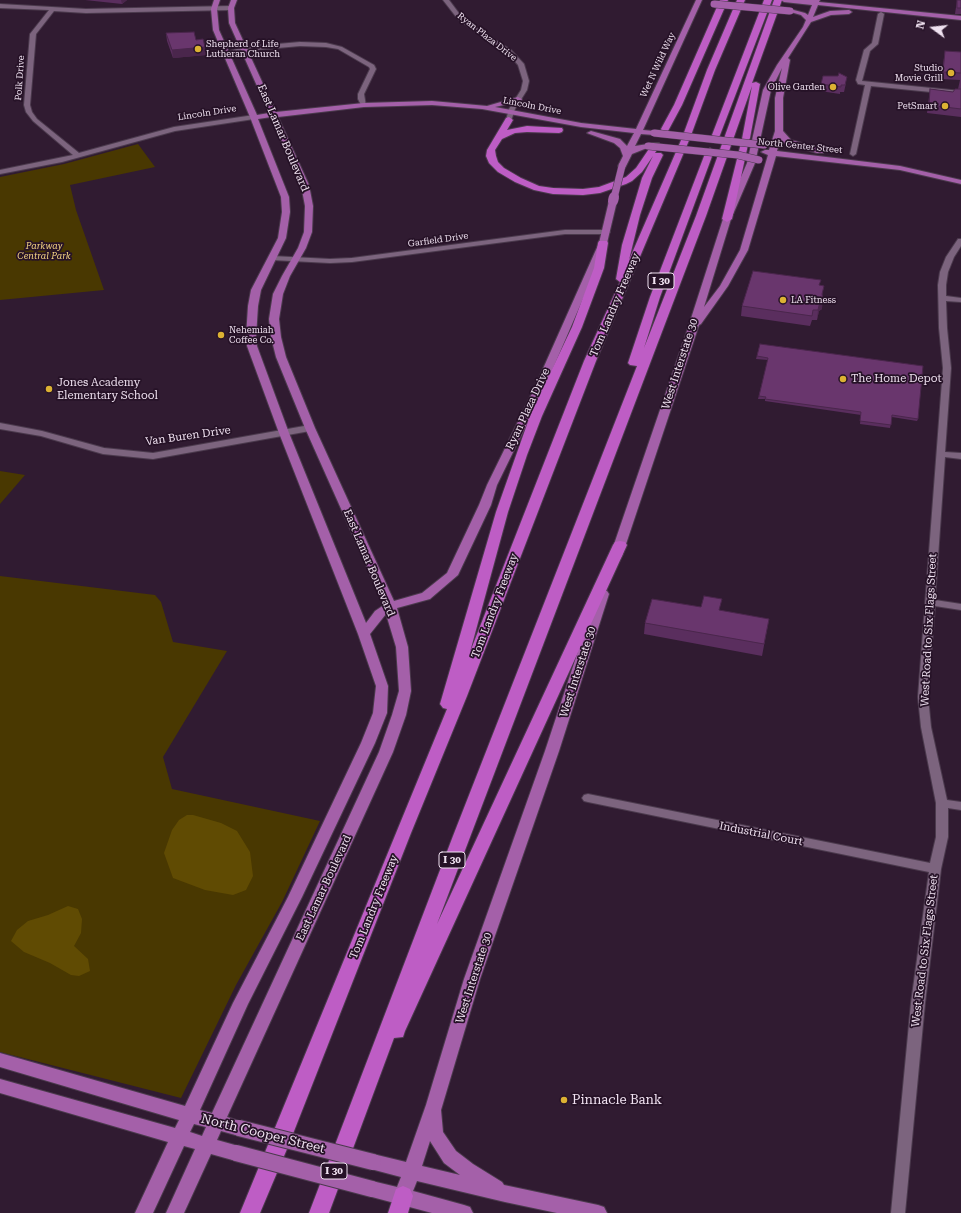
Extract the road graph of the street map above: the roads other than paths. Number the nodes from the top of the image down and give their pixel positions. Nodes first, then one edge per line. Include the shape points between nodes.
1 (217, 0) edge
2 (234, 0) edge
3 (446, 0) edge
4 (699, 0) edge
5 (724, 0) edge
6 (742, 0) edge
7 (750, 0) edge
8 (768, 0) edge
9 (778, 0) edge
10 (784, 0) edge
11 (796, 4) junction
12 (816, 4) edge
13 (0, 6) edge
14 (231, 8) junction
15 (214, 9) junction
16 (52, 10) junction
17 (694, 12) junction
18 (849, 12) junction
19 (881, 14) junction
20 (961, 18) edge
21 (810, 20) junction
22 (961, 21) edge
23 (767, 31) junction
24 (728, 32) junction
25 (245, 51) junction
26 (790, 51) junction
27 (226, 53) junction
28 (868, 85) junction
29 (961, 93) edge
30 (518, 99) junction
31 (422, 104) junction
32 (364, 105) junction
33 (482, 108) junction
34 (646, 112) junction
35 (273, 115) junction
36 (510, 116) junction
37 (254, 117) junction
38 (559, 130) junction
39 (593, 130) junction
40 (778, 132) junction
41 (636, 135) junction
42 (658, 135) junction
43 (497, 138) junction
44 (763, 144) junction
45 (773, 149) junction
46 (820, 151) junction
47 (627, 154) junction
48 (853, 154) junction
49 (78, 156) junction
50 (811, 157) junction
51 (767, 167) junction
52 (0, 172) edge
53 (961, 176) edge
54 (961, 182) edge
55 (727, 219) junction
56 (604, 237) junction
57 (961, 241) edge
58 (272, 258) junction
59 (296, 259) junction
60 (942, 298) junction
61 (961, 300) edge
62 (615, 304) junction
63 (692, 331) junction
64 (625, 414) junction
65 (0, 426) edge
66 (310, 428) junction
67 (284, 433) junction
68 (940, 454) junction
69 (961, 456) edge
70 (620, 545) junction
71 (929, 602) junction
72 (390, 606) junction
73 (961, 607) edge
74 (364, 634) junction
75 (430, 766) junction
76 (588, 798) dead end
77 (942, 803) junction
78 (961, 806) edge
79 (935, 869) junction
80 (0, 1060) edge
81 (0, 1086) edge
82 (434, 1105) junction
83 (189, 1115) junction
84 (217, 1122) junction
85 (178, 1138) junction
86 (345, 1142) junction
87 (206, 1145) junction
88 (412, 1170) junction
89 (506, 1194) junction
90 (400, 1205) edge
91 (144, 1213) edge
92 (175, 1213) edge
93 (250, 1213) edge
94 (319, 1213) edge
95 (464, 1213) edge
96 (598, 1213) edge
97 (898, 1213) edge

1 - 15 main road, East Lamar Boulevard
2 - 14 main road, East Lamar Boulevard
3 - 30 street, Ryan Plaza Drive via 459,17 509,52 521,64 526,81
4 - 17 main road, Wet N Wild Way
5 - 11 main road
5 - 42 highway via 674,119
6 - 24 highway, Tom Landry Freeway
7 - 24 highway via 743,17
8 - 64 highway, I 30 via 655,297 626,387
9 - 23 highway, I 30
10 - 11 main road
11 - 12 main road
12 - 18 main road
12 - 20 main road
12 - 21 main road, West Interstate 30
13 - 16 street
14 - 15 street
14 - 25 main road, East Lamar Boulevard via 232,23
15 - 16 street
15 - 27 main road, East Lamar Boulevard via 216,30
16 - 49 street, Polk Drive via 33,34 27,105 35,120
17 - 21 main road, bridge via 702,6 714,4 790,10 803,14
17 - 34 main road, Wet N Wild Way
18 - 19 main road
18 - 21 main road via 830,13
19 - 22 main road
19 - 28 street via 875,44 867,50 859,80 860,83
21 - 26 main road, West Interstate 30
23 - 55 highway
23 - 64 highway, I 30 via 707,202
24 - 62 highway, Tom Landry Freeway
25 - 27 street
25 - 32 street via 312,44 340,48 372,66 373,72 361,94
25 - 35 main road, East Lamar Boulevard
26 - 40 main road via 779,98
26 - 44 main road, West Interstate 30 via 767,90
27 - 37 main road, East Lamar Boulevard
28 - 29 street
28 - 48 street
30 - 33 main road
30 - 36 street, Ryan Plaza Drive
31 - 32 main road, Lincoln Drive
31 - 33 main road, Lincoln Drive via 443,103
31 - 36 main road, Lincoln Drive
32 - 35 main road, Lincoln Drive
33 - 36 main road, Lincoln Drive
34 - 39 main road via 633,121
34 - 41 main road, Wet N Wild Way
34 - 42 main road
35 - 37 main road, Lincoln Drive
35 - 59 main road, East Lamar Boulevard via 308,197 308,232
36 - 38 main road, Lincoln Drive
36 - 39 main road, Lincoln Drive
36 - 43 highway
37 - 49 street, Lincoln Drive via 174,129
37 - 58 main road, East Lamar Boulevard via 285,197 284,232
38 - 39 main road, Lincoln Drive
38 - 43 highway via 527,129 513,131
39 - 41 main road, Lincoln Drive
39 - 47 main road via 617,141
40 - 44 main road
40 - 45 main road
40 - 46 main road via 788,142
41 - 42 main road, North Center Street
41 - 47 main road, Ryan Plaza Drive
42 - 43 highway via 639,170 629,179 600,190 567,192 532,186 501,170 491,156
42 - 44 main road, North Center Street
42 - 44 main road via 742,136
42 - 47 main road
42 - 51 main road, bridge via 759,160
42 - 62 highway via 626,246
44 - 45 main road, North Center Street
44 - 55 main road, West Interstate 30 via 751,163
45 - 46 main road, North Center Street
45 - 50 main road, North Center Street
45 - 51 main road
46 - 48 main road, North Center Street
47 - 56 main road, Ryan Plaza Drive, bridge
48 - 53 main road, North Center Street via 896,160
49 - 52 street, Lincoln Drive
50 - 51 main road via 787,160
50 - 54 main road, North Center Street via 900,168
51 - 63 main road via 744,250 724,286
55 - 63 main road, West Interstate 30
56 - 59 street, Garfield Drive via 565,232 357,259
56 - 72 main road, Ryan Plaza Drive via 539,389 452,575 426,596
56 - 75 highway via 599,268 580,320 536,416 502,512
57 - 60 street, West Road to Six Flags Street via 944,272
58 - 59 street, Garfield Drive
58 - 67 main road, East Lamar Boulevard via 256,290 250,337
59 - 66 main road, East Lamar Boulevard via 281,286 274,319 281,357
60 - 61 street
60 - 68 street, West Road to Six Flags Street via 947,368
62 - 75 highway, Tom Landry Freeway via 590,361 460,696
63 - 70 main road, West Interstate 30
64 - 86 highway, I 30
65 - 67 street, Van Buren Drive via 103,450 152,456
66 - 67 street, Van Buren Drive
66 - 72 main road, East Lamar Boulevard
67 - 74 main road, East Lamar Boulevard
68 - 69 street
68 - 71 street, West Road to Six Flags Street
70 - 82 main road, West Interstate 30 via 552,751 472,979
70 - 86 highway
71 - 73 street
71 - 77 street, West Road to Six Flags Street via 923,697 926,727
72 - 74 main road, Ryan Plaza Drive via 379,614
72 - 84 main road, East Lamar Boulevard via 402,647 405,670 405,691 399,715 386,752
74 - 83 main road, East Lamar Boulevard via 382,686 380,714
75 - 93 highway, Tom Landry Freeway
76 - 79 street, Industrial Court
77 - 78 street
77 - 79 street, West Road to Six Flags Street via 942,837
79 - 97 street, West Road to Six Flags Street via 918,1003
80 - 83 main road, North Cooper Street
81 - 85 main road
82 - 88 main road, West Interstate 30
82 - 89 main road via 435,1134 450,1157
83 - 84 main road, North Cooper Street
83 - 85 main road, East Lamar Boulevard
84 - 87 main road, East Lamar Boulevard
84 - 88 main road, North Cooper Street, bridge
85 - 87 main road
85 - 91 main road, East Lamar Boulevard
86 - 94 highway, I 30
87 - 90 main road, bridge via 372,1189
87 - 92 main road, East Lamar Boulevard
88 - 89 main road, North Cooper Street
88 - 90 main road, West Interstate 30
89 - 96 main road, North Cooper Street
90 - 95 main road

